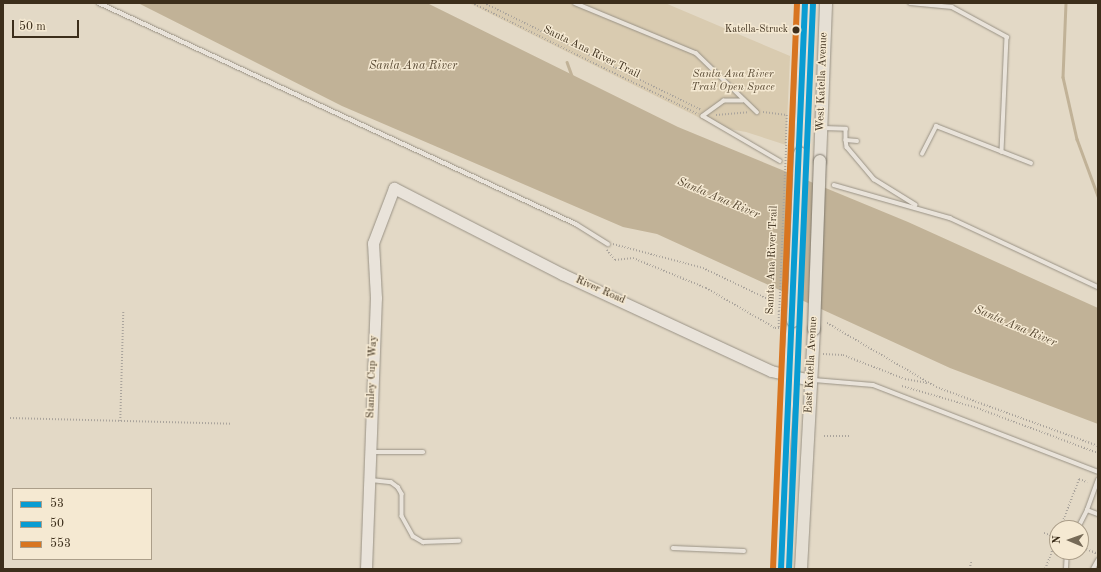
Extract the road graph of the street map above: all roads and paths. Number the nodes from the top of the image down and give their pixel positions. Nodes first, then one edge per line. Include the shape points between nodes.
1 (99, 3) edge
2 (472, 3) edge
3 (484, 3) edge
4 (575, 3) edge
5 (805, 3) edge
6 (826, 3) edge
7 (910, 3) edge
8 (743, 101) junction
9 (757, 112) junction
10 (703, 116) junction
11 (822, 128) junction
12 (846, 140) junction
13 (857, 140) dead end
14 (1002, 152) junction
15 (800, 153) joint
16 (922, 154) dead end
17 (780, 161) dead end
18 (820, 161) joint
19 (1031, 163) dead end
20 (834, 185) dead end
21 (394, 188) joint
22 (920, 207) junction
23 (608, 244) junction
24 (1098, 287) edge
25 (774, 302) dead end
26 (123, 312) dead end
27 (827, 323) dead end
28 (813, 354) junction
29 (789, 378) junction
30 (811, 380) junction
31 (928, 383) junction
32 (902, 386) dead end
33 (10, 418) dead end
34 (120, 421) junction
35 (232, 424) dead end
36 (824, 436) dead end
37 (848, 436) dead end
38 (1098, 446) edge
39 (370, 452) junction
40 (423, 452) dead end
41 (1098, 453) edge
42 (1098, 472) edge
43 (369, 480) junction
44 (1098, 480) edge
45 (1088, 482) dead end
46 (1087, 510) junction
47 (1098, 514) edge
48 (1063, 520) edge
49 (1082, 520) edge
50 (1044, 533) dead end
51 (1049, 535) edge
52 (459, 541) dead end
53 (673, 548) dead end
54 (744, 551) dead end
55 (1049, 559) edge
56 (972, 560) dead end
57 (1098, 560) edge
58 (366, 569) edge
59 (781, 569) edge
60 (801, 569) edge
61 (969, 569) edge
62 (1045, 569) edge
63 (1093, 569) edge

1 - 23 lane via 576,224
2 - 10 path, Santa Ana River Trail
3 - 10 path via 695,107
4 - 8 lane via 696,53 723,76
5 - 15 main road, West Katella Avenue
6 - 11 main road, West Katella Avenue
7 - 14 lane via 952,7 1007,37
8 - 9 lane
8 - 10 lane via 724,100
9 - 10 path, Samta Ana River Trail
9 - 23 path, Samta Ana River Trail, bridge via 787,115 779,328 706,288 633,258 610,257
10 - 17 lane
11 - 12 lane via 846,129
11 - 18 main road, West Katella Avenue
12 - 13 lane
12 - 22 lane via 847,147 874,180
14 - 16 lane via 936,126
14 - 19 lane
15 - 29 main road, East Katella Avenue, bridge
18 - 28 main road, East Katella Avenue, bridge
20 - 22 lane via 875,198
21 - 29 main road, River Road via 562,274
21 - 39 main road, Stanley Cup Way via 373,243 376,298
22 - 24 lane
23 - 25 path, Samta Ana River Trail via 703,268
26 - 34 path
27 - 31 path
28 - 30 main road, East Katella Avenue
28 - 31 path via 843,355 905,379
29 - 30 main road, River Road
29 - 59 main road, East Katella Avenue
30 - 42 lane via 873,386
30 - 60 main road, East Katella Avenue
31 - 38 path
32 - 41 path via 977,408
33 - 34 path
34 - 35 path
36 - 37 path
39 - 40 lane
39 - 43 main road, Stanley Cup Way
43 - 52 lane via 392,482 398,487 402,494 402,516 413,536 423,542
43 - 58 main road, Stanley Cup Way
44 - 46 lane
45 - 48 path via 1079,479
46 - 47 lane
46 - 49 lane
50 - 51 path
53 - 54 lane
55 - 62 path
56 - 61 path
57 - 63 lane

